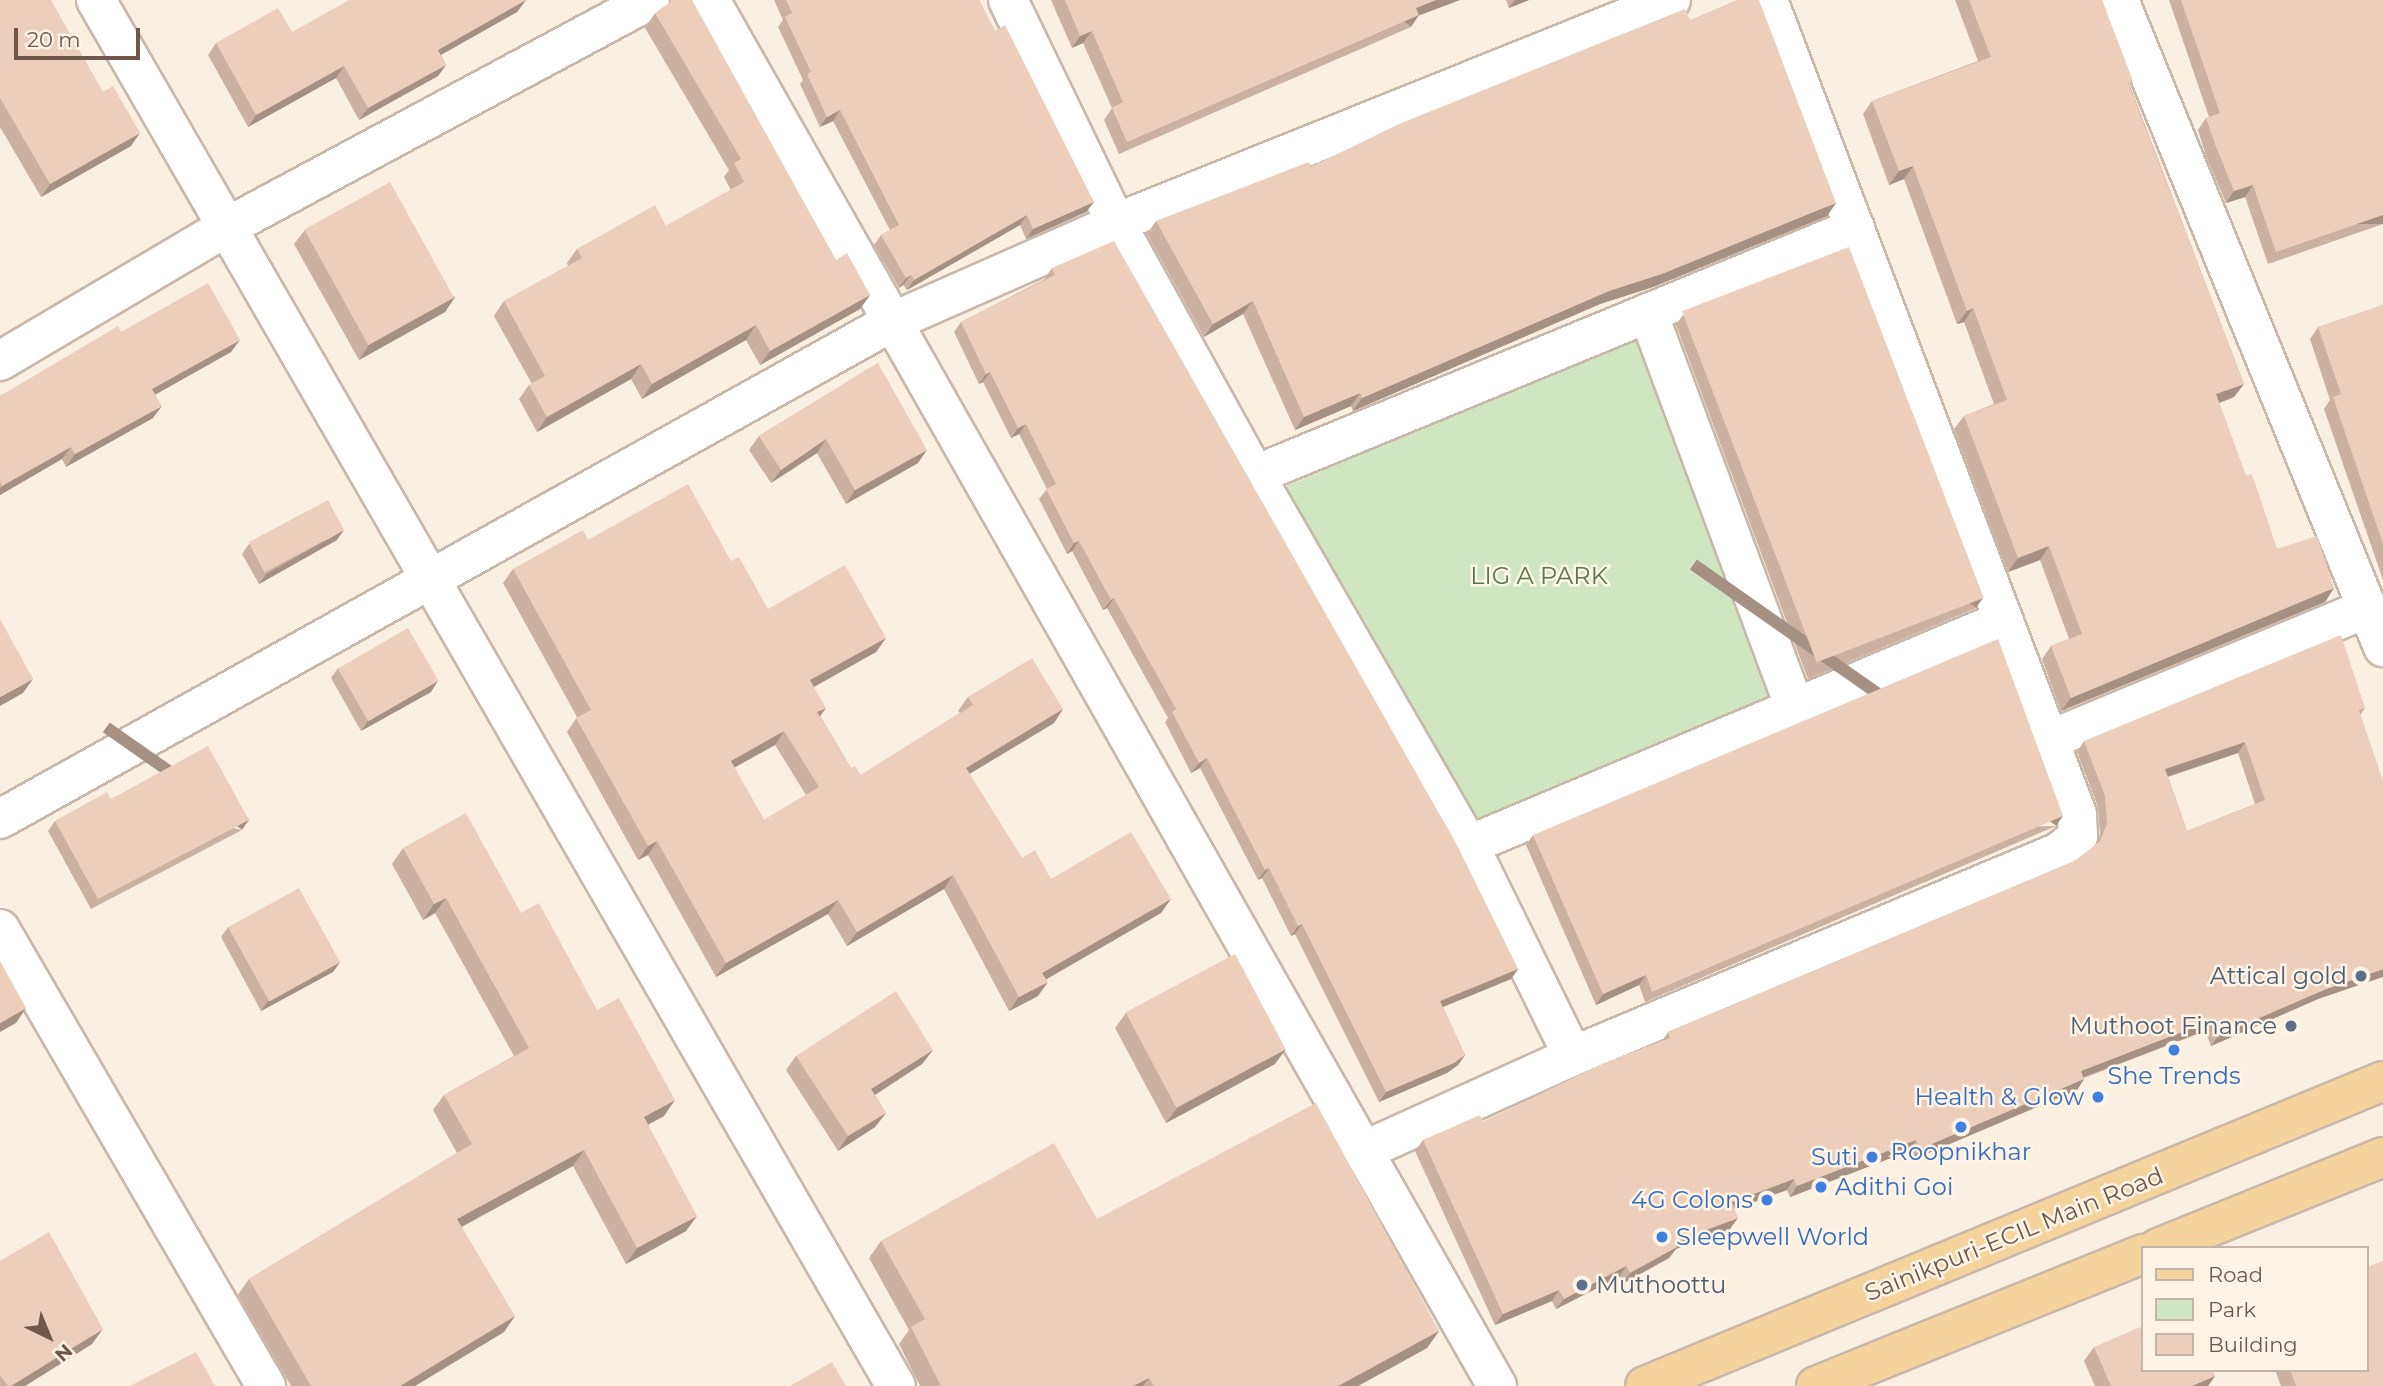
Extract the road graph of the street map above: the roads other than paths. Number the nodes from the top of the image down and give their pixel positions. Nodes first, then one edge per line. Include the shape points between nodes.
1 (96, 0) edge
2 (650, 0) edge
3 (710, 0) edge
4 (1009, 0) edge
5 (1671, 0) edge
6 (1768, 0) edge
7 (2119, 0) edge
8 (1116, 223) junction
9 (225, 228) junction
10 (1855, 228) junction
11 (1648, 313) junction
12 (892, 322) junction
13 (0, 361) edge
14 (1255, 475) junction
15 (431, 583) junction
16 (2367, 608) junction
17 (2004, 620) junction
18 (2383, 647) edge
19 (1795, 708) junction
20 (2049, 740) junction
21 (0, 820) edge
22 (1469, 845) junction
23 (0, 929) edge
24 (1573, 1056) junction
25 (2383, 1081) edge
26 (1363, 1152) junction
27 (2383, 1157) edge
28 (2163, 1246) edge
29 (2142, 1254) edge
30 (266, 1386) edge
31 (896, 1386) edge
32 (1497, 1386) edge
33 (1645, 1386) edge
34 (1816, 1386) edge

1 - 9 street
2 - 9 street
3 - 12 street
4 - 8 street
5 - 8 street
6 - 10 street
7 - 16 street
8 - 12 street
8 - 14 street
9 - 13 street
9 - 15 street
10 - 11 street
10 - 17 street
11 - 14 street
11 - 19 street
12 - 15 street
12 - 26 street
14 - 22 street
15 - 21 street
15 - 31 street
16 - 18 street
16 - 20 street
17 - 19 street
17 - 20 street
19 - 22 street
20 - 24 street via 2077,814 2078,836 2059,852
22 - 24 street
23 - 30 street
24 - 26 street
25 - 33 main road, Sainikpuri-ECIL Main Road
26 - 32 street
27 - 28 main road
29 - 34 main road

